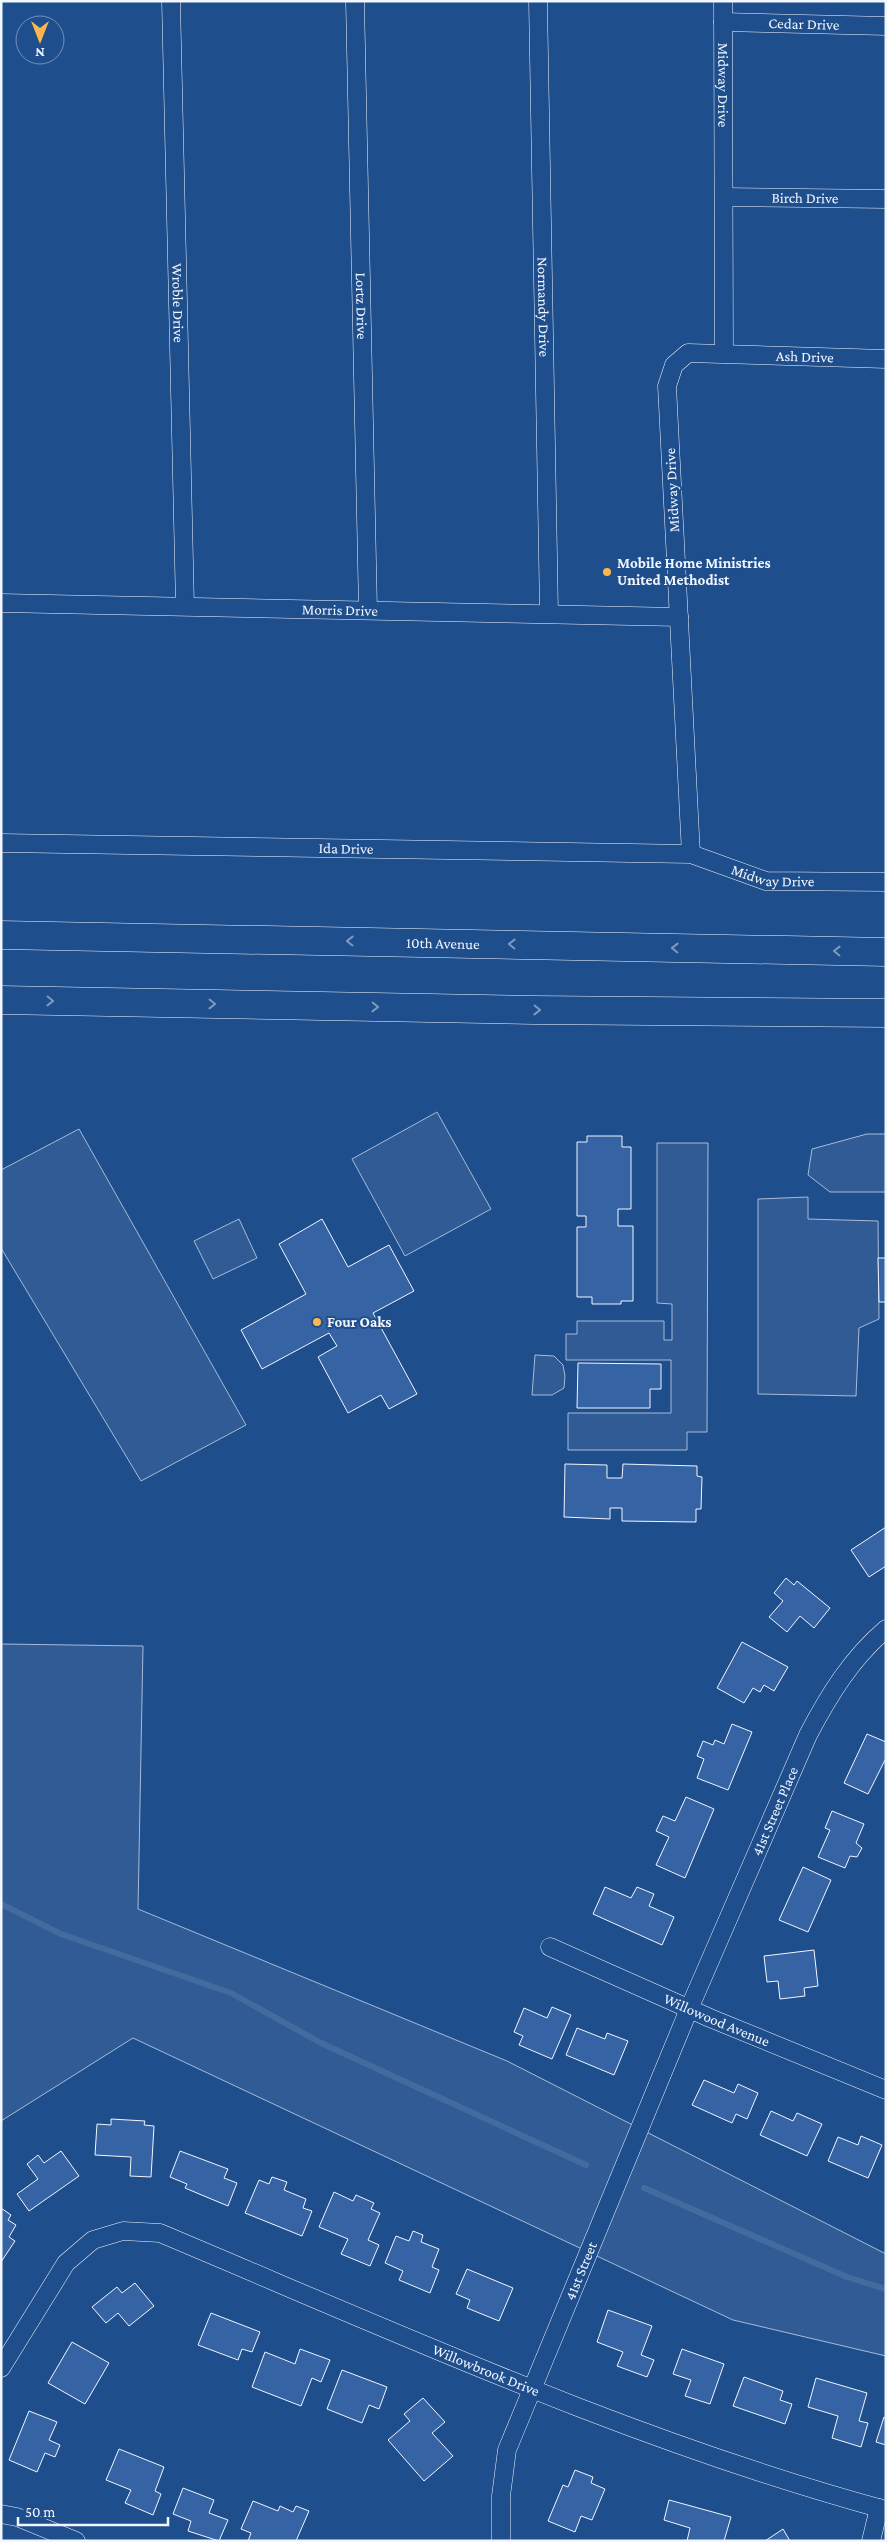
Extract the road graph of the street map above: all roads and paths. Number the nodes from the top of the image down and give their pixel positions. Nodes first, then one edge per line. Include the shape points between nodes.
1 (171, 1) edge
2 (355, 1) edge
3 (538, 1) edge
4 (724, 1) edge
5 (724, 22) junction
6 (886, 26) edge
7 (724, 197) junction
8 (886, 199) edge
9 (724, 353) junction
10 (886, 359) edge
11 (1, 603) edge
12 (185, 606) junction
13 (368, 610) junction
14 (549, 613) junction
15 (679, 617) junction
16 (1, 843) edge
17 (691, 854) junction
18 (886, 882) edge
19 (1, 934) edge
20 (886, 952) edge
21 (1, 1000) edge
22 (886, 1013) edge
23 (886, 1629) edge
24 (550, 1947) dead end
25 (689, 2009) junction
26 (886, 2090) edge
27 (1, 2368) edge
28 (530, 2389) junction
29 (882, 2509) edge
30 (1, 2514) edge
31 (76, 2541) edge
32 (501, 2541) edge
33 (871, 2541) edge

1 - 12 street, Wroble Drive
2 - 13 street, Lortz Drive
3 - 14 street, Normandy Drive
4 - 5 street, Midway Drive
5 - 6 street, Cedar Drive
5 - 7 street, Midway Drive
7 - 8 street, Birch Drive
7 - 9 street, Midway Drive
9 - 10 street, Ash Drive
9 - 15 street, Midway Drive via 688,353 674,365 667,386
11 - 12 street, Morris Drive
12 - 13 street, Morris Drive
13 - 14 street, Morris Drive
14 - 15 street, Morris Drive
15 - 17 street, Midway Drive
16 - 17 street, Ida Drive
17 - 18 street, Midway Drive via 766,881
20 -> 19 main road, 10th Avenue
21 -> 22 main road
23 - 25 street, 41st Street Place via 849,1665 817,1718
24 - 25 street, Willowood Avenue
25 - 26 street, Willowood Avenue
25 - 28 street, 41st Street
27 - 28 street, Willowbrook Drive via 66,2263 93,2240 122,2231 160,2233
28 - 29 street, Willowbrook Drive via 689,2449
28 - 32 street, 41st Street via 507,2450 500,2496
29 - 33 street
30 - 31 street

